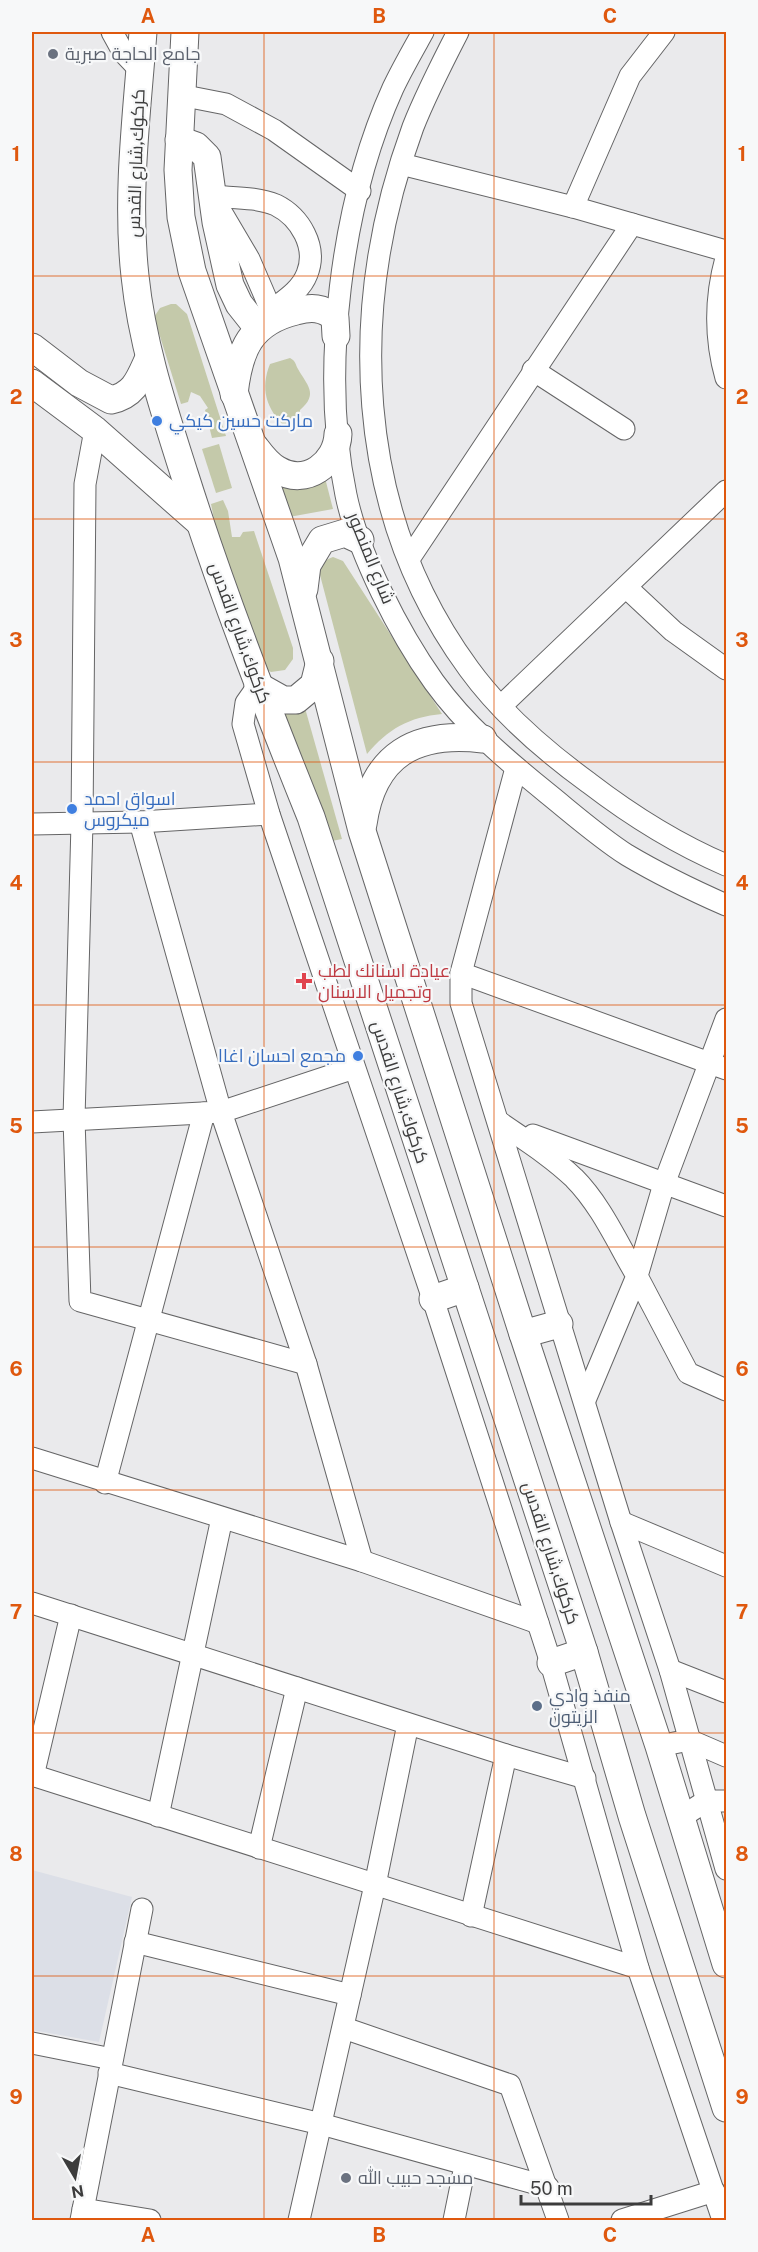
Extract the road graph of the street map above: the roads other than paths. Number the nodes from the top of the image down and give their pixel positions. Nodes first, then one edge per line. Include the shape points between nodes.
1 (111, 32) edge
2 (143, 32) edge
3 (185, 32) edge
4 (423, 32) edge
5 (458, 32) edge
6 (664, 32) edge
7 (140, 70) junction
8 (180, 95) junction
9 (179, 140) junction
10 (401, 164) junction
11 (360, 191) junction
12 (212, 196) junction
13 (573, 207) junction
14 (632, 224) junction
15 (726, 251) edge
16 (726, 258) edge
17 (268, 318) junction
18 (336, 336) junction
19 (32, 346) edge
20 (148, 360) junction
21 (533, 370) junction
22 (726, 378) edge
23 (32, 383) edge
24 (234, 396) junction
25 (624, 429) dead end
26 (95, 430) junction
27 (338, 434) junction
28 (250, 441) junction
29 (726, 491) edge
30 (200, 523) junction
31 (360, 540) junction
32 (408, 559) junction
33 (627, 588) junction
34 (304, 597) junction
35 (320, 661) junction
36 (726, 669) edge
37 (258, 686) junction
38 (501, 706) junction
39 (483, 739) junction
40 (516, 768) junction
41 (269, 814) junction
42 (140, 822) junction
43 (82, 823) junction
44 (32, 824) edge
45 (362, 831) junction
46 (726, 865) edge
47 (726, 905) edge
48 (462, 973) junction
49 (726, 1019) edge
50 (718, 1066) edge
51 (354, 1068) junction
52 (212, 1112) junction
53 (74, 1119) junction
54 (32, 1122) edge
55 (499, 1122) junction
56 (664, 1184) junction
57 (726, 1206) edge
58 (637, 1276) junction
59 (465, 1288) junction
60 (433, 1299) junction
61 (148, 1320) junction
62 (559, 1324) junction
63 (523, 1334) junction
64 (306, 1364) junction
65 (726, 1390) edge
66 (585, 1400) junction
67 (32, 1458) edge
68 (105, 1483) junction
69 (222, 1518) junction
70 (621, 1522) junction
71 (362, 1561) junction
72 (726, 1566) edge
73 (32, 1603) edge
74 (70, 1615) junction
75 (538, 1623) junction
76 (584, 1652) junction
77 (194, 1655) junction
78 (551, 1663) junction
79 (670, 1670) junction
80 (297, 1688) junction
81 (726, 1692) edge
82 (408, 1724) junction
83 (689, 1740) junction
84 (659, 1746) junction
85 (506, 1755) junction
86 (726, 1756) edge
87 (32, 1775) edge
88 (585, 1778) junction
89 (716, 1801) edge
90 (158, 1816) junction
91 (680, 1818) junction
92 (259, 1848) junction
93 (726, 1869) edge
94 (375, 1885) junction
95 (142, 1909) dead end
96 (471, 1916) junction
97 (135, 1942) junction
98 (726, 1964) edge
99 (638, 1968) junction
100 (350, 1995) junction
101 (344, 2028) junction
102 (32, 2043) edge
103 (111, 2066) junction
104 (726, 2108) edge
105 (321, 2124) junction
106 (465, 2166) junction
107 (548, 2187) junction
108 (714, 2191) junction
109 (82, 2215) edge
110 (150, 2220) edge
111 (299, 2220) edge
112 (454, 2220) edge
113 (558, 2220) edge
114 (622, 2220) edge
115 (723, 2220) edge

1 - 7 street
2 - 7 main road, كركوك,شارع القدس
3 - 8 main road
4 - 11 street, شارع المنصور via 393,89
5 - 10 street, شارع المنصور via 427,92
6 - 13 street via 630,76
7 - 20 main road, كركوك,شارع القدس via 133,184 134,274
8 - 9 main road
8 - 11 street via 226,104 274,130
9 - 12 main road via 196,146 207,157
9 - 24 main road via 179,195 186,246
10 - 13 street
10 - 32 street, شارع المنصور via 384,233 373,303 370,361 378,456 389,508
11 - 18 street, شارع المنصور via 342,281
12 - 17 main road via 232,290 242,308
12 - 17 street via 275,205 289,214 306,237 310,262 307,275
13 - 14 street
14 - 15 street
14 - 21 street
16 - 22 street via 717,321
17 - 18 main road via 302,309 321,309 335,318
17 - 24 main road via 241,358
18 - 27 street, شارع المنصور
19 - 20 main road via 79,383 111,400 130,394
20 - 30 main road, كركوك,شارع القدس
21 - 25 street
21 - 32 street
23 - 26 main road
24 - 28 main road
26 - 30 main road
26 - 43 street via 85,484
27 - 28 main road via 338,443 325,465 303,475 278,471
27 - 31 street, شارع المنصور via 346,496
28 - 34 main road
29 - 33 street
30 - 37 main road, كركوك,شارع القدس
31 - 34 main road via 345,533 322,540 307,565
31 - 39 street, شارع المنصور via 414,653
32 - 38 street, شارع المنصور via 423,596 446,635 470,671
33 - 36 street via 673,631
33 - 38 street
34 - 35 main road
35 - 37 main road via 314,685 296,700 283,700
35 - 45 main road
37 - 41 street via 246,703 243,724
37 - 59 main road, كركوك,شارع القدس via 311,817
38 - 46 street, شارع المنصور via 567,768 610,799 656,831
39 - 40 street, شارع المنصور
39 - 45 main road via 435,738 404,749 391,759 371,790
40 - 47 street, شارع المنصور via 625,854
40 - 48 street
41 - 42 street
41 - 51 street
42 - 43 street
42 - 52 street
43 - 44 street
43 - 53 street
45 - 63 main road
48 - 50 street
48 - 55 street via 461,1003
49 - 50 street
50 - 56 street
51 - 52 street
51 - 60 street
52 - 53 street
52 - 61 street
52 - 64 street
53 - 54 street
53 - 61 street via 80,1301
55 - 56 street
55 - 58 street via 550,1156 576,1180
55 - 62 street
56 - 57 street
56 - 58 street
58 - 65 street via 687,1373
58 - 66 street
59 - 60 main road
59 - 76 main road, كركوك,شارع القدس
60 - 75 street
61 - 64 street
61 - 68 street
62 - 63 main road
62 - 66 street
63 - 84 main road
64 - 71 street
66 - 70 street
67 - 68 street
68 - 69 street
69 - 71 street
69 - 77 street
70 - 72 street
70 - 79 street
71 - 75 street
73 - 74 street
74 - 77 street
74 - 87 street
75 - 78 street
76 - 78 main road
76 - 104 main road, كركوك,شارع القدس
77 - 80 street
77 - 90 street
78 - 88 street
79 - 81 street
79 - 83 street
80 - 82 street
80 - 92 street
82 - 85 street
82 - 94 street
83 - 84 street
83 - 86 street
83 - 89 street
84 - 91 main road
85 - 88 street
85 - 96 street
87 - 90 street
88 - 99 street
89 - 91 street
89 - 93 street
90 - 92 street
91 - 98 main road
92 - 94 street
94 - 96 street
94 - 100 street
95 - 97 street
96 - 99 street
97 - 100 street
97 - 103 street
99 - 108 street
100 - 101 street
101 - 105 street
101 - 107 street via 510,2085
102 - 103 street
103 - 105 street
103 - 109 street
105 - 106 street
105 - 111 street
106 - 107 street
106 - 112 street
107 - 113 street
108 - 114 street
108 - 115 street
109 - 110 street

